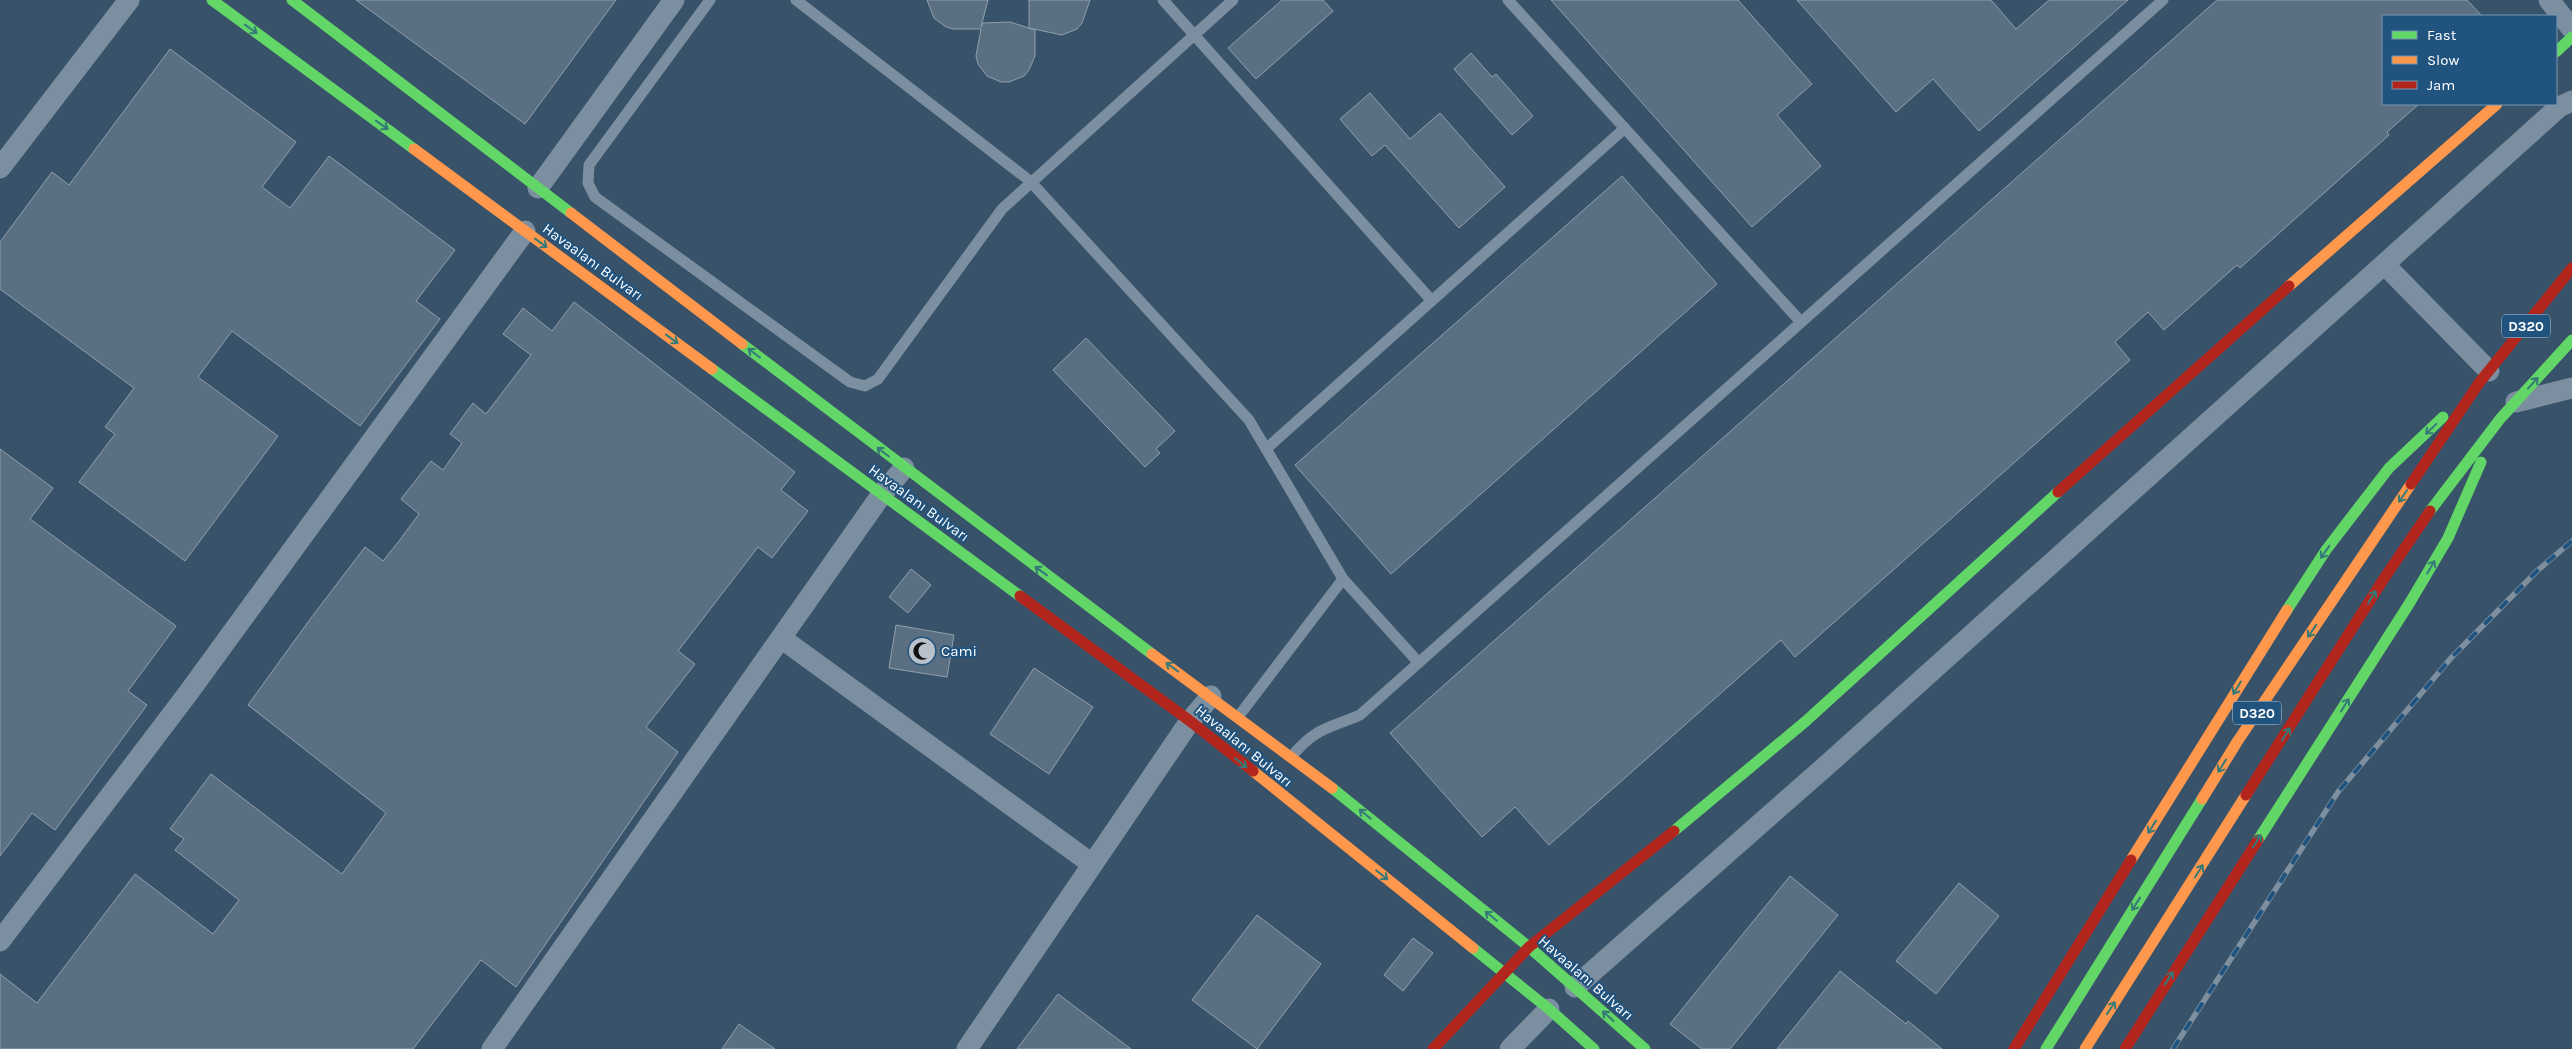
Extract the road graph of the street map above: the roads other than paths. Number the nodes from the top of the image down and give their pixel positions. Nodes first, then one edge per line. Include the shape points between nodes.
1 (129, 0) edge
2 (212, 0) edge
3 (292, 0) edge
4 (674, 0) edge
5 (710, 0) edge
6 (796, 0) edge
7 (1163, 0) edge
8 (1233, 0) edge
9 (1508, 0) edge
10 (2163, 0) edge
11 (2549, 0) edge
12 (2572, 29) edge
13 (1194, 35) junction
14 (2572, 37) edge
15 (2557, 51) edge
16 (2572, 101) edge
17 (2496, 105) edge
18 (1625, 128) junction
19 (0, 168) edge
20 (1030, 181) junction
21 (538, 188) junction
22 (525, 230) junction
23 (2384, 265) junction
24 (2572, 268) edge
25 (1432, 300) junction
26 (1801, 322) junction
27 (2572, 340) edge
28 (2484, 377) junction
29 (2572, 388) edge
30 (2516, 402) junction
31 (2500, 419) junction
32 (1266, 449) junction
33 (904, 468) junction
34 (882, 494) junction
35 (1343, 579) junction
36 (781, 638) junction
37 (1419, 663) junction
38 (1211, 696) junction
39 (1238, 717) junction
40 (1190, 721) junction
41 (1223, 737) junction
42 (1289, 761) junction
43 (1092, 864) junction
44 (0, 941) edge
45 (1529, 947) junction
46 (1504, 974) junction
47 (1572, 989) junction
48 (1553, 1007) junction
49 (492, 1049) edge
50 (966, 1049) edge
51 (1433, 1049) edge
52 (1510, 1049) edge
53 (1594, 1049) edge
54 (1645, 1049) edge
55 (2014, 1049) edge
56 (2046, 1049) edge
57 (2085, 1049) edge
58 (2125, 1049) edge

1 - 19 street
2 -> 22 main road, Havaalanı Bulvarı
3 - 21 main road, Havaalanı Bulvarı
4 - 21 street
5 - 20 lane via 589,165 588,183 595,196 855,384 865,386 878,379 1002,209
6 - 20 lane
7 - 13 lane
8 - 13 lane
9 - 18 lane
10 - 26 lane
11 - 12 street
13 - 20 lane
13 - 25 lane
14 - 15 main road
16 - 23 street via 2559,107
17 - 45 main road via 2156,403 1806,721 1612,883
18 - 25 lane
18 - 26 lane
20 - 32 lane via 1249,420
33 -> 21 main road, Havaalanı Bulvarı
22 -> 34 main road, Havaalanı Bulvarı
22 - 44 street via 186,696
23 - 28 street
23 - 47 street via 1836,757
24 - 28 main road, D320
25 - 32 lane
26 - 37 lane
30 -> 27 main road, D320
28 -> 55 main road via 2389,468 2326,550 2258,654
28 -> 56 main road, D320 via 2237,742
29 - 30 street
30 - 31 main road, D320
57 -> 31 main road, D320 via 2383,580
58 -> 31 main road via 2409,604 2448,538
32 - 35 lane
33 - 34 street
38 -> 33 main road, Havaalanı Bulvarı
34 - 36 street
34 - 40 main road, Havaalanı Bulvarı
35 - 37 lane
35 - 39 lane
36 - 43 street
36 - 49 street
37 - 42 lane via 1360,715 1318,731 1306,740
38 - 39 main road, Havaalanı Bulvarı
38 - 40 street
39 - 41 main road
39 - 42 main road, Havaalanı Bulvarı
40 - 41 main road, Havaalanı Bulvarı
40 - 43 street
41 -> 46 main road, Havaalanı Bulvarı via 1272,782
45 -> 42 main road, Havaalanı Bulvarı
43 - 50 street
45 - 46 main road
45 - 47 main road, Havaalanı Bulvarı
46 - 48 main road, Havaalanı Bulvarı
46 - 51 main road
54 -> 47 main road, Havaalanı Bulvarı
48 - 52 street
48 - 53 main road, Havaalanı Bulvarı

